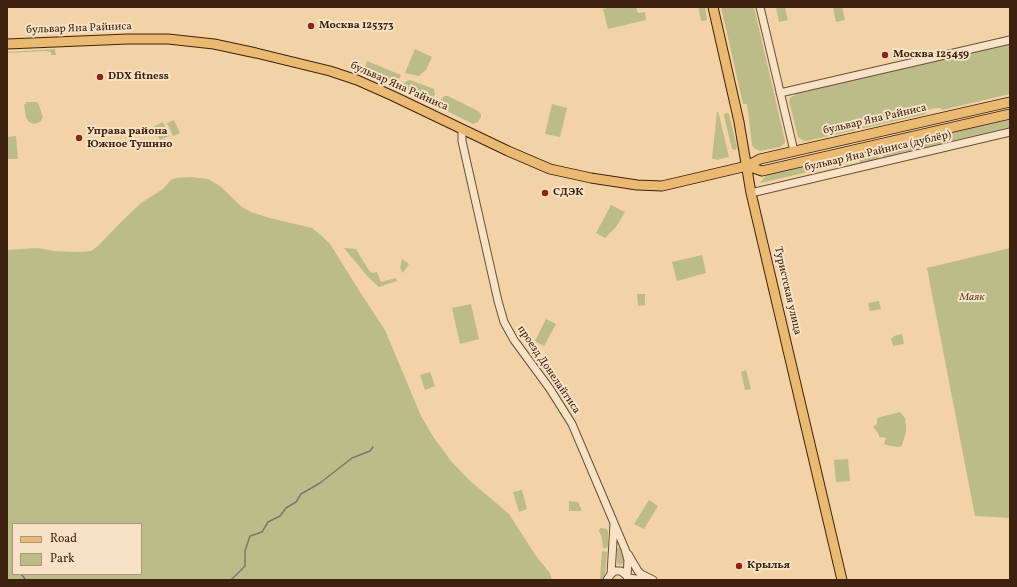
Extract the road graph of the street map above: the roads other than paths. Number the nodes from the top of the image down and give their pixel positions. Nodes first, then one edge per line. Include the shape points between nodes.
1 (713, 7) edge
2 (760, 7) edge
3 (1010, 40) edge
4 (7, 44) edge
5 (780, 93) junction
6 (1010, 102) edge
7 (1010, 114) edge
8 (462, 129) junction
9 (1010, 132) edge
10 (794, 151) junction
11 (747, 166) junction
12 (751, 192) junction
13 (614, 524) junction
14 (625, 549) junction
15 (609, 577) edge
16 (628, 578) edge
17 (646, 580) edge
18 (653, 580) edge
19 (842, 580) edge

1 - 11 main road, Туристская улица
2 - 5 street
3 - 5 street
4 - 8 main road, бульвар Яна Райниса via 143,39 188,41 232,48 344,76
5 - 10 street
6 - 10 main road, бульвар Яна Райниса
7 - 11 main road, бульвар Яна Райниса via 762,171
8 - 11 main road, бульвар Яна Райниса via 550,169 625,184 662,186
8 - 13 street, проезд Донелайтиса via 462,141 504,322 572,424
9 - 12 street, бульвар Яна Райниса (дублёр)
10 - 11 main road, бульвар Яна Райниса via 760,158
11 - 12 main road, Туристская улица
12 - 19 main road, Туристская улица
13 - 14 street, проезд Донелайтиса
13 - 15 street, проезд Донелайтиса
14 - 16 street, проезд Донелайтиса
14 - 18 street via 638,571
15 - 16 street, проезд Донелайтиса via 615,571 621,571
16 - 17 street

